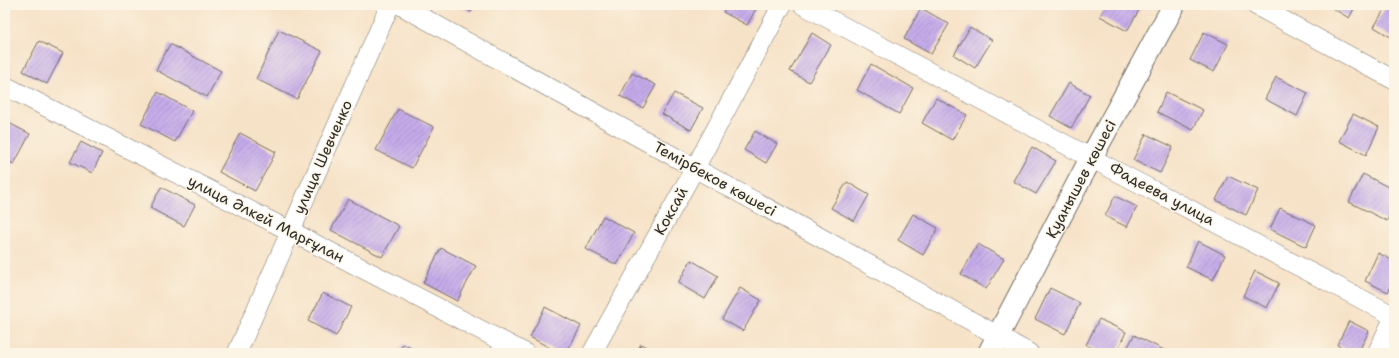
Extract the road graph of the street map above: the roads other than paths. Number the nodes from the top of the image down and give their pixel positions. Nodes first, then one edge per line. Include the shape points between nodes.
1 (390, 5) edge
2 (400, 5) edge
3 (782, 5) edge
4 (803, 5) edge
5 (1174, 5) edge
6 (1255, 5) edge
7 (1394, 80) edge
8 (5, 86) edge
9 (1091, 158) junction
10 (695, 168) junction
11 (290, 231) junction
12 (1394, 316) edge
13 (993, 344) edge
14 (237, 353) edge
15 (525, 353) edge
16 (592, 353) edge
17 (1029, 353) edge
18 (1377, 353) edge

1 - 11 street, улица Шевченко
2 - 10 street, Темірбеков көшесі
3 - 10 street, Коксай
4 - 9 street, Фадеева улица
5 - 9 street, Қуанышев көшесі
6 - 7 street
8 - 11 street, улица Әлкей Марғұлан
9 - 12 street, Фадеева улица
9 - 13 street, Қуанышев көшесі
10 - 13 street, Темірбеков көшесі
10 - 16 street, Коксай
11 - 14 street, улица Шевченко
11 - 15 street, улица Әлкей Марғұлан
12 - 18 street
13 - 17 street, Темірбеков көшесі

